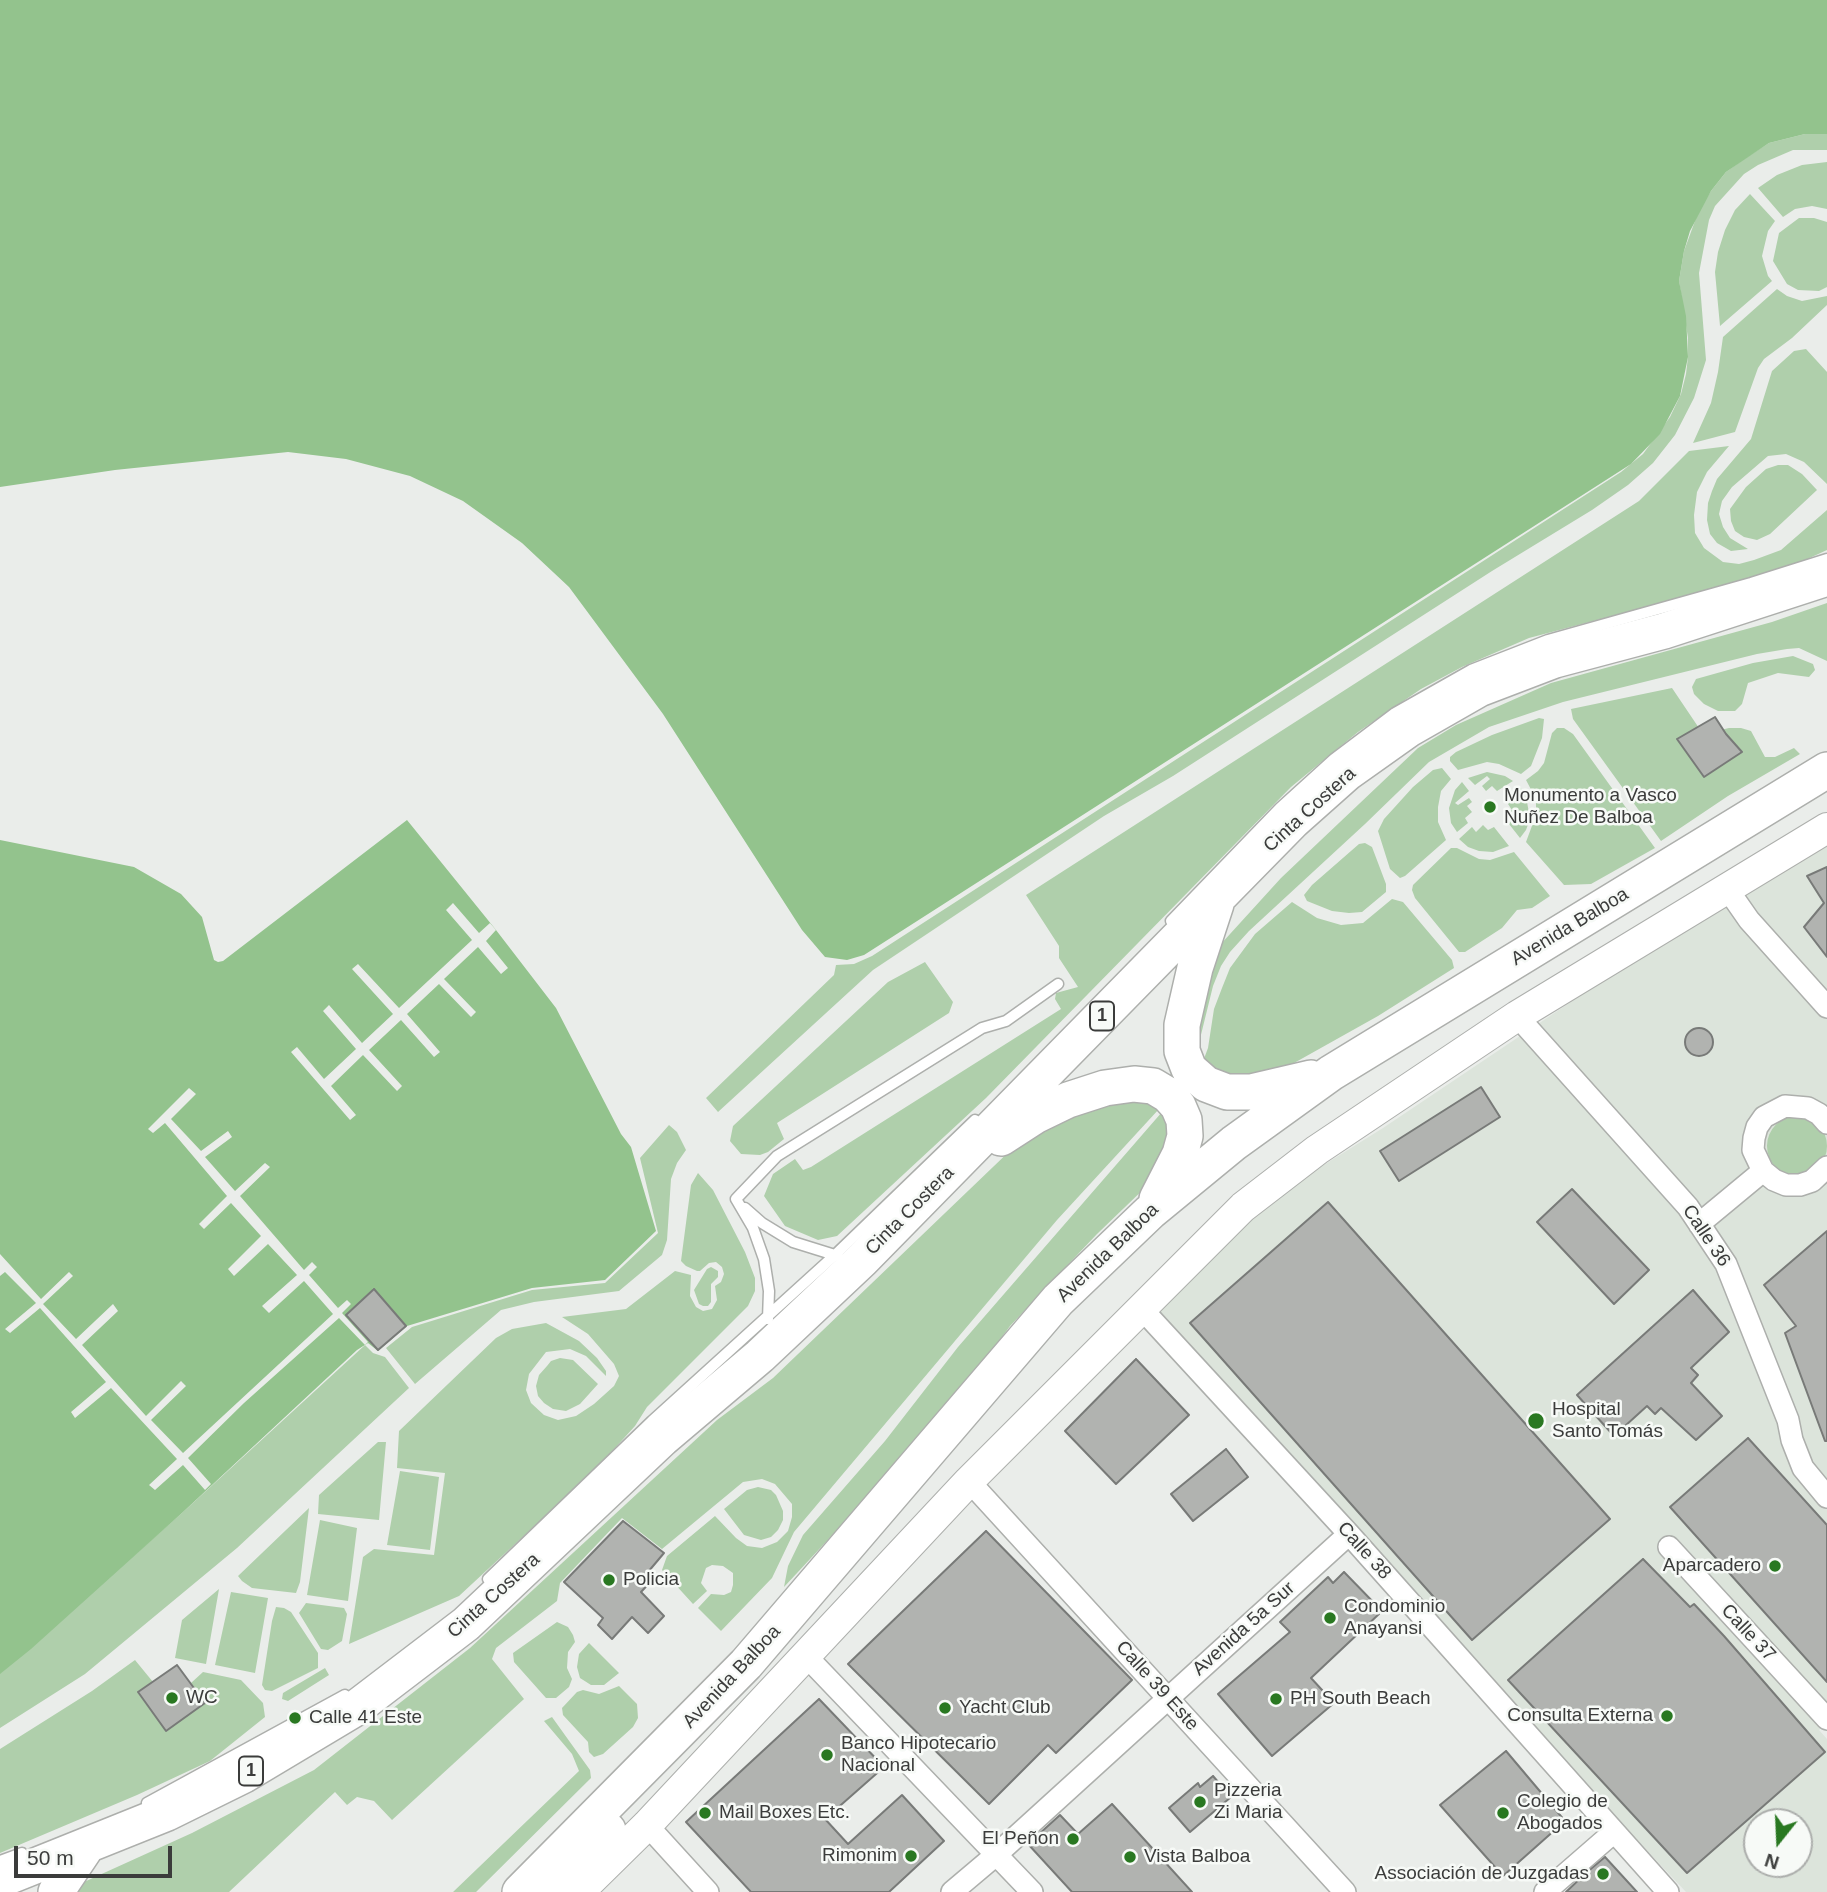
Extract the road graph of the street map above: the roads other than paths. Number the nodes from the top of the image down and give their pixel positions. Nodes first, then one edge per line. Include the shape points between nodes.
1 (1827, 559) edge
2 (1827, 578) edge
3 (1827, 769) edge
4 (1827, 828) edge
5 (1726, 887) junction
6 (1218, 897) junction
7 (1160, 933) dead end
8 (1058, 984) dead end
9 (1827, 1007) edge
10 (1517, 1016) junction
11 (1331, 1073) junction
12 (987, 1108) dead end
13 (1827, 1123) edge
14 (1827, 1167) edge
15 (953, 1168) junction
16 (1763, 1171) junction
17 (736, 1199) junction
18 (1150, 1212) junction
19 (1699, 1224) junction
20 (848, 1258) junction
21 (1141, 1308) junction
22 (768, 1315) junction
23 (760, 1356) junction
24 (969, 1481) junction
25 (1827, 1497) edge
26 (1349, 1534) junction
27 (1669, 1547) dead end
28 (484, 1584) dead end
29 (806, 1656) junction
30 (355, 1687) dead end
31 (1168, 1699) junction
32 (696, 1717) junction
33 (1827, 1719) edge
34 (132, 1809) dead end
35 (647, 1825) junction
36 (1614, 1832) junction
37 (87, 1846) junction
38 (35, 1848) dead end
39 (997, 1854) junction
40 (0, 1861) edge
41 (0, 1881) edge
42 (56, 1892) edge
43 (520, 1892) edge
44 (562, 1892) edge
45 (579, 1892) edge
46 (708, 1892) edge
47 (952, 1892) edge
48 (1032, 1892) edge
49 (1345, 1892) edge
50 (1545, 1892) edge
51 (1668, 1892) edge

1 - 7 lane via 1548,640 1471,670 1395,713 1334,759 1232,856
2 - 6 highway, Cinta Costera / 1 via 1664,631 1555,660 1479,688 1409,729 1347,774
3 - 11 highway, Avenida Balboa
4 - 5 main road, Avenida Balboa
5 - 9 street via 1749,920
5 - 10 main road, Avenida Balboa
6 - 11 highway via 1182,1025 1182,1052 1189,1069 1206,1084 1227,1092 1251,1092
6 - 15 highway, Cinta Costera / 1
8 - 17 lane via 1006,1021 982,1028 776,1156
10 - 19 street, Calle 36
10 - 21 main road, Avenida Balboa via 1317,1150 1253,1199
11 - 18 highway, Avenida Balboa via 1234,1143
12 - 20 lane
13 - 16 street via 1819,1114 1797,1105 1785,1105 1764,1117 1753,1150
14 - 16 street via 1800,1185 1786,1185
15 - 18 highway via 1068,1100 1105,1088 1153,1086 1178,1106 1185,1136
15 - 20 highway, Cinta Costera / 1
16 - 19 street
17 - 20 lane via 762,1223 793,1242
17 - 22 lane via 764,1259
18 - 32 highway, Avenida Balboa via 1058,1300
19 - 25 street, Calle 36 via 1731,1275 1803,1468
20 - 22 lane
20 - 23 highway, Cinta Costera / 1
21 - 24 main road, Avenida Balboa
21 - 26 street, Calle 38
22 - 23 lane
22 - 28 lane
23 - 37 highway, Cinta Costera / 1 via 662,1439 466,1624 356,1708 244,1775
24 - 29 main road, Avenida Balboa
24 - 31 street, Calle 39 Este
26 - 31 street, Avenida 5a Sur
26 - 36 street, Calle 38
27 - 33 street, Calle 37
29 - 35 main road, Avenida Balboa
29 - 39 street
30 - 34 lane
31 - 39 street, Avenida 5a Sur
31 - 49 street, Calle 39 Este
32 - 43 highway, Avenida Balboa
32 - 44 highway
35 - 45 main road, Avenida Balboa
35 - 46 street
36 - 50 street
36 - 51 street, Calle 38
37 - 41 highway, Cinta Costera / 1
37 - 42 highway
38 - 40 lane
39 - 47 street, Avenida 5a Sur
39 - 48 street

